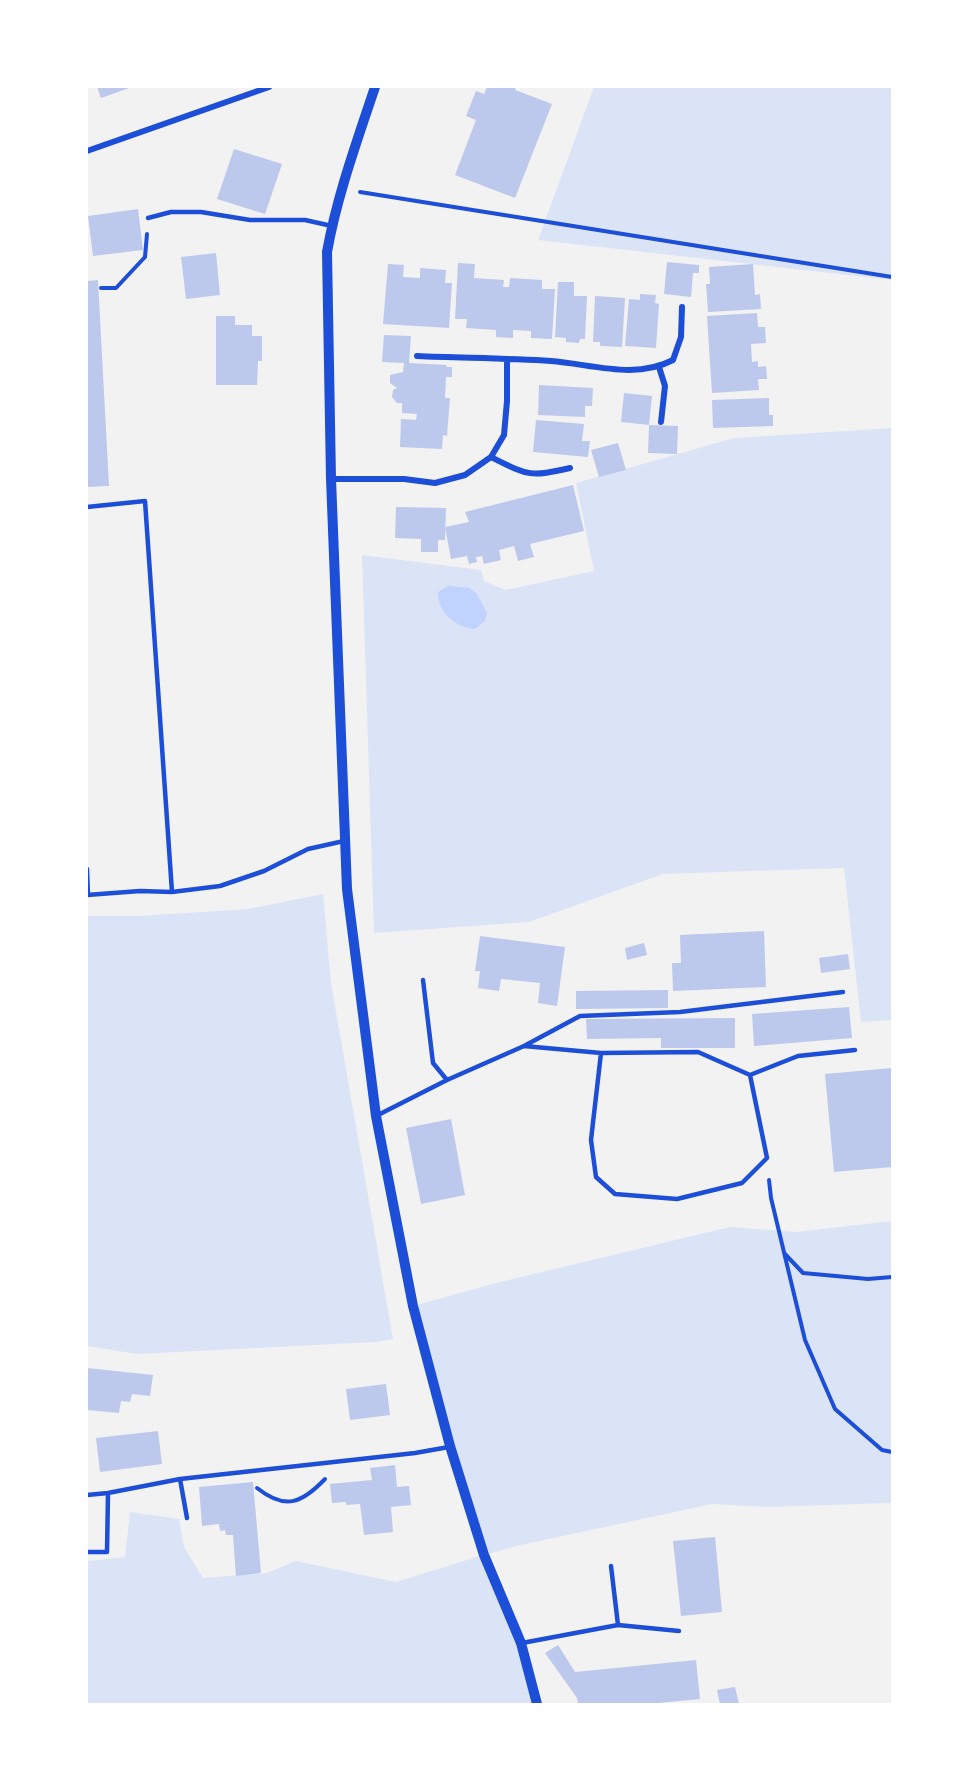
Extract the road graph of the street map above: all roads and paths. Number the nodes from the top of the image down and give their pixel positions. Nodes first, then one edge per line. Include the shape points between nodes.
1 (269, 87) edge
2 (375, 87) edge
3 (87, 151) edge
4 (342, 189) junction
5 (148, 218) joint
6 (332, 226) junction
7 (892, 278) edge
8 (101, 288) dead end
9 (682, 307) dead end
10 (417, 356) dead end
11 (507, 360) junction
12 (659, 367) junction
13 (661, 422) dead end
14 (491, 457) junction
15 (570, 468) dead end
16 (331, 479) junction
17 (87, 507) edge
18 (344, 841) junction
19 (87, 869) edge
20 (172, 892) junction
21 (88, 896) edge
22 (423, 980) dead end
23 (843, 992) dead end
24 (524, 1046) junction
25 (855, 1050) dead end
26 (601, 1053) junction
27 (750, 1075) junction
28 (447, 1080) junction
29 (376, 1116) junction
30 (767, 1158) junction
31 (783, 1253) junction
32 (892, 1277) edge
33 (450, 1446) junction
34 (892, 1452) edge
35 (338, 1462) junction
36 (249, 1472) junction
37 (180, 1479) junction
38 (108, 1493) junction
39 (87, 1495) edge
40 (187, 1518) dead end
41 (87, 1552) edge
42 (611, 1566) dead end
43 (618, 1625) junction
44 (680, 1631) dead end
45 (521, 1643) junction
46 (537, 1704) edge

1 - 3 street
2 - 4 street
4 - 6 street
4 - 7 path
5 - 6 lane via 171,212 201,212 250,220 305,220
5 - 8 path via 145,257 116,288
6 - 16 street via 327,252
9 - 12 street via 681,336 673,360
10 - 11 street
11 - 12 street via 632,370
11 - 14 street via 504,435
12 - 13 street via 665,386
14 - 15 street via 524,474 540,475
14 - 16 street via 465,475 435,483
16 - 18 street
17 - 20 lane via 145,501
18 - 20 lane via 308,849 264,871 220,886
18 - 29 street via 351,935
19 - 21 lane
20 - 21 lane
22 - 28 lane via 433,1064
23 - 24 lane via 680,1012 580,1016
24 - 26 lane
24 - 28 lane
25 - 27 lane via 798,1056
26 - 27 lane via 698,1052
26 - 30 lane via 591,1140 596,1177 615,1194 677,1199 742,1183
27 - 30 lane
28 - 29 lane
29 - 33 street via 413,1306
30 - 31 path
31 - 32 path via 803,1273 868,1279
31 - 34 path via 805,1340 835,1410 882,1450
33 - 35 lane
33 - 45 street via 484,1555
35 - 36 lane
35 - 36 path via 315,1489 284,1503 257,1488
36 - 37 lane
37 - 38 lane
37 - 40 lane
38 - 39 lane
38 - 41 lane via 107,1552
42 - 43 lane
43 - 44 lane
43 - 45 lane
45 - 46 street

